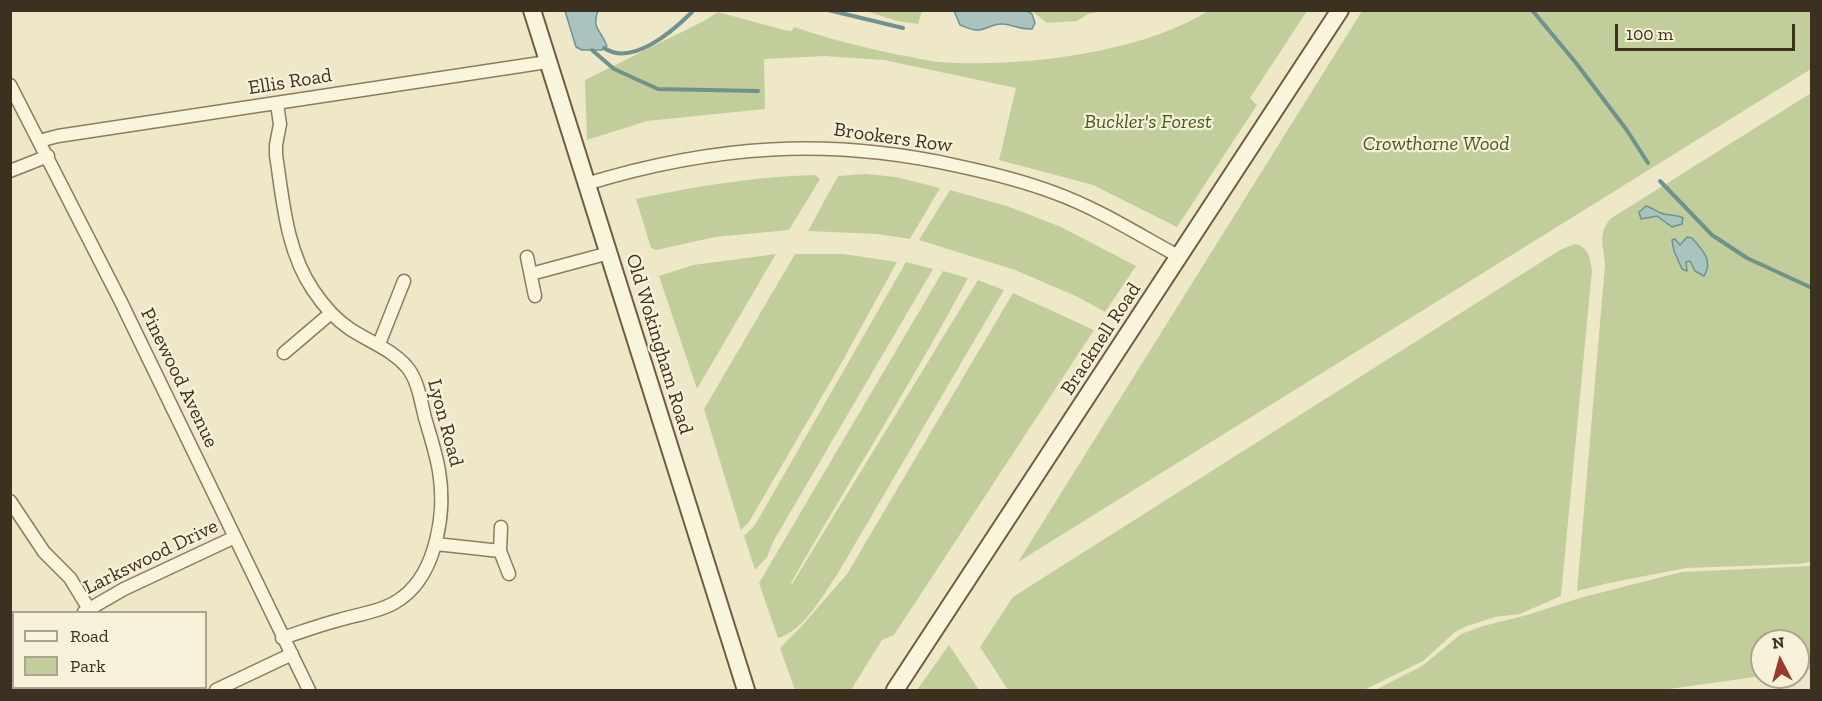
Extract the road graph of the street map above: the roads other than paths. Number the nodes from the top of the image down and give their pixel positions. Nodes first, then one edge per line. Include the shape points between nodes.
1 (532, 10) edge
2 (1340, 10) edge
3 (547, 62) junction
4 (10, 85) edge
5 (277, 104) junction
6 (39, 141) junction
7 (48, 156) junction
8 (10, 171) edge
9 (586, 184) junction
10 (609, 253) junction
11 (1180, 256) junction
12 (527, 257) dead end
13 (531, 274) junction
14 (404, 281) dead end
15 (535, 296) dead end
16 (331, 313) junction
17 (379, 344) junction
18 (284, 352) dead end
19 (10, 501) edge
20 (501, 527) dead end
21 (235, 537) junction
22 (436, 544) junction
23 (500, 551) junction
24 (508, 574) dead end
25 (87, 611) edge
26 (282, 638) junction
27 (292, 654) junction
28 (216, 690) edge
29 (309, 690) edge
30 (746, 690) edge
31 (895, 690) edge

1 - 3 main road, Old Wokingham Road
2 - 11 main road, Bracknell Road
3 - 5 street, Ellis Road
3 - 9 main road, Old Wokingham Road
4 - 6 street, Pinewood Avenue
5 - 6 street, Ellis Road
5 - 16 street, Lyon Road via 280,124 276,155 289,234 312,289
6 - 7 street, Pinewood Avenue
7 - 8 street
7 - 21 street, Pinewood Avenue
9 - 10 main road, Old Wokingham Road
9 - 11 street, Brookers Row via 677,160 721,153 791,148 876,151 1022,181 1057,193
10 - 13 street
10 - 30 main road, Old Wokingham Road
11 - 31 main road, Bracknell Road
12 - 13 street
13 - 15 street
14 - 17 street
16 - 17 street, Lyon Road via 349,329
16 - 18 street
17 - 22 street, Lyon Road via 409,369 418,388 439,472
19 - 25 street via 44,552 70,578
20 - 23 street
21 - 25 street, Larkswood Drive via 124,589
21 - 26 street, Pinewood Avenue
22 - 23 street
22 - 26 street, Lyon Road via 421,578 403,598
23 - 24 street
26 - 27 street, Pinewood Avenue
27 - 28 street
27 - 29 street, Pinewood Avenue

